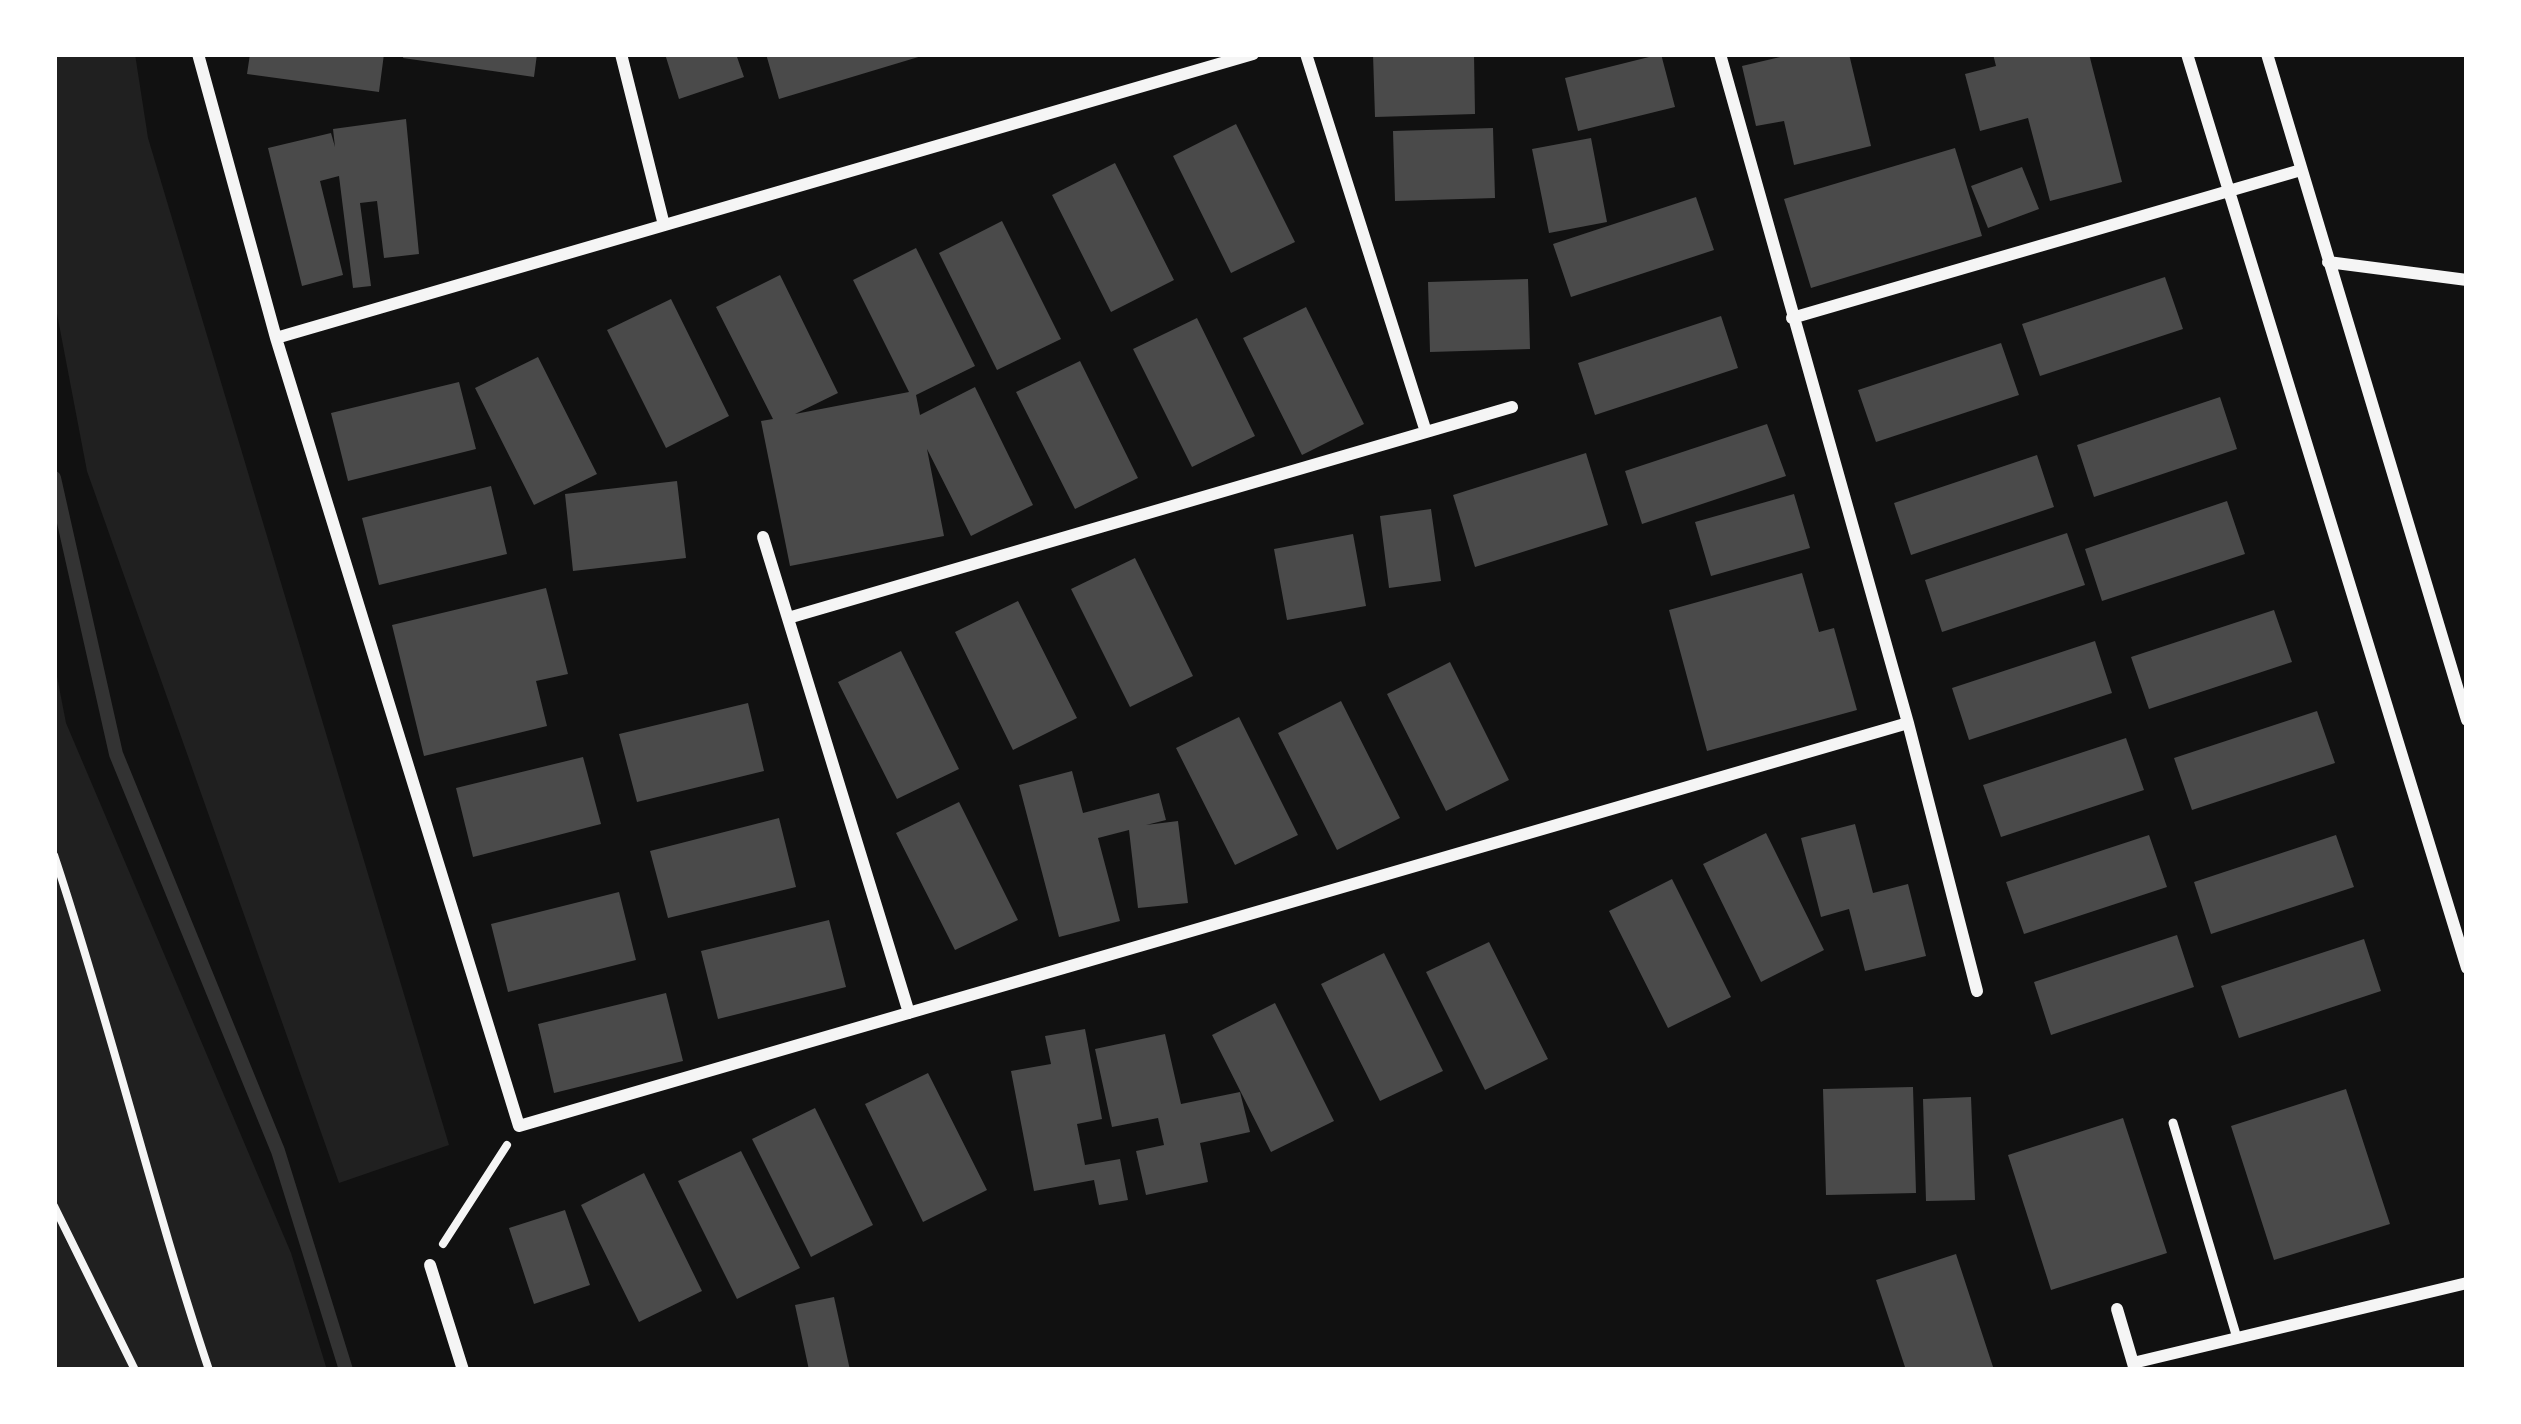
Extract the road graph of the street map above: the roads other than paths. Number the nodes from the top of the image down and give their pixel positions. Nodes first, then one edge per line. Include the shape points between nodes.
1 (199, 54) edge
2 (621, 54) edge
3 (1253, 54) edge
4 (1306, 54) edge
5 (1720, 54) edge
6 (2186, 54) edge
7 (2267, 54) edge
8 (2301, 170) junction
9 (2229, 192) junction
10 (664, 225) junction
11 (2328, 262) junction
12 (2467, 280) edge
13 (1792, 318) junction
14 (275, 338) junction
15 (1512, 406) dead end
16 (1426, 432) junction
17 (763, 537) dead end
18 (788, 618) junction
19 (2467, 720) edge
20 (1908, 723) junction
21 (2467, 968) edge
22 (1977, 991) dead end
23 (909, 1013) junction
24 (2174, 1124) dead end
25 (430, 1265) road end
26 (2467, 1283) edge
27 (2117, 1309) dead end
28 (2237, 1338) junction
29 (2134, 1367) edge
30 (463, 1370) edge

1 - 14 street
2 - 10 street
3 - 10 street
4 - 16 street
5 - 13 street
6 - 9 street
7 - 8 street
8 - 9 street
8 - 11 street
9 - 13 street
9 - 21 street
10 - 14 street
11 - 12 street
11 - 19 street
13 - 20 street
14 - 23 street via 519,1126
15 - 16 street
16 - 18 street
17 - 18 street
18 - 23 street
20 - 22 street
20 - 23 street
24 - 28 lane
25 - 30 street
26 - 28 street
27 - 29 street
28 - 29 street

